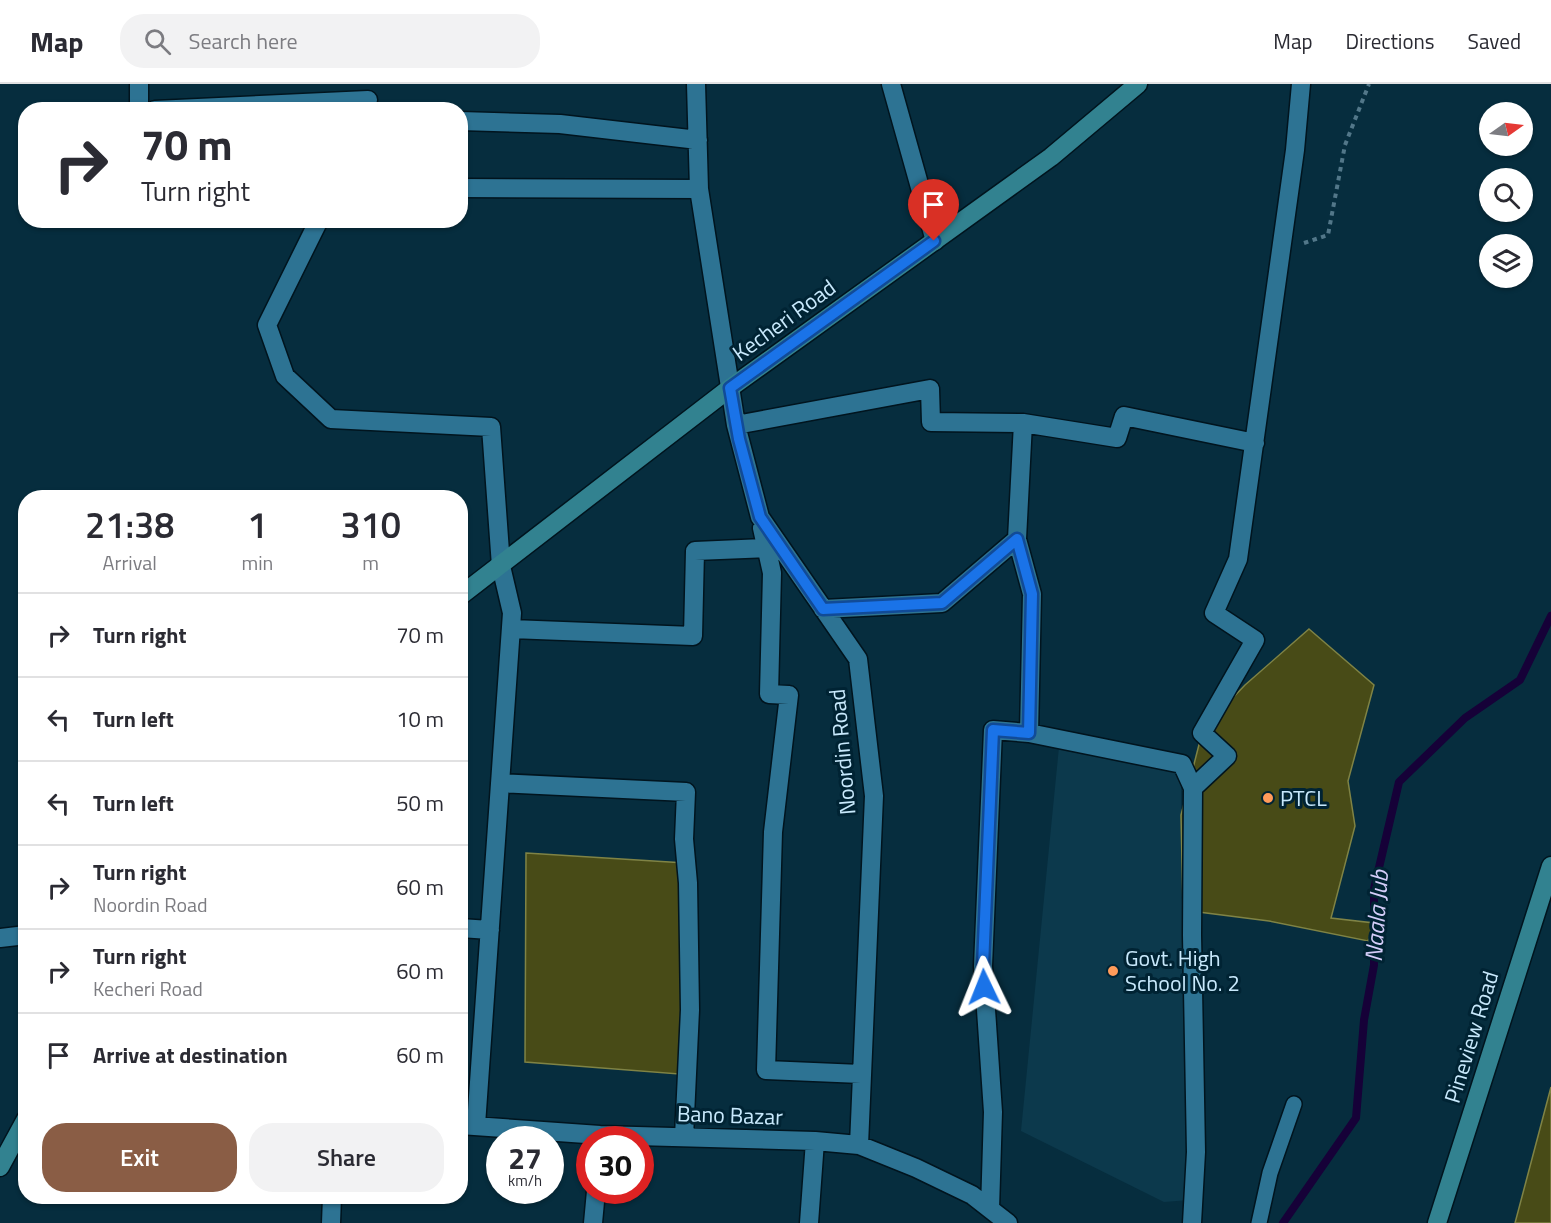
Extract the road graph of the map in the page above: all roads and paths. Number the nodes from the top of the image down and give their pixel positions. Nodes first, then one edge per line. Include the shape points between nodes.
1 (140, 84) edge
2 (696, 84) edge
3 (891, 84) edge
4 (1301, 84) edge
5 (1370, 84) edge
6 (1133, 85) edge
7 (368, 98) edge
8 (139, 102) edge
9 (297, 102) edge
10 (468, 121) edge
11 (698, 140) junction
12 (468, 188) edge
13 (699, 189) junction
14 (315, 228) edge
15 (934, 241) junction
16 (1281, 251) junction
17 (730, 388) junction
18 (1023, 423) junction
19 (736, 425) junction
20 (1255, 442) junction
21 (760, 517) junction
22 (1017, 539) junction
23 (767, 548) junction
24 (501, 566) junction
25 (468, 590) edge
26 (823, 609) junction
27 (511, 629) junction
28 (1029, 733) junction
29 (500, 783) junction
30 (1192, 788) junction
31 (1551, 866) edge
32 (468, 929) edge
33 (490, 930) junction
34 (18, 936) edge
35 (0, 938) edge
36 (861, 1074) junction
37 (1294, 1104) dead end
38 (468, 1125) edge
39 (18, 1134) edge
40 (576, 1136) edge
41 (654, 1137) edge
42 (684, 1137) junction
43 (815, 1141) junction
44 (859, 1145) junction
45 (0, 1167) edge
46 (332, 1204) edge
47 (595, 1204) edge
48 (990, 1209) junction
49 (331, 1223) edge
50 (593, 1223) edge
51 (809, 1223) edge
52 (1008, 1223) edge
53 (1192, 1223) edge
54 (1259, 1223) edge
55 (1437, 1223) edge

1 - 8 street
2 - 11 street, Noordin Road
3 - 15 street
4 - 16 street
5 - 16 path via 1345,145 1328,235
6 - 15 street, Kecheri Road via 1051,157
7 - 9 street
10 - 11 street via 560,124
11 - 13 street, Noordin Road
12 - 13 street
13 - 17 street, Noordin Road
14 - 24 street via 267,325 285,376 331,419 491,427
15 - 17 street, Kecheri Road
16 - 20 street
17 - 19 street, Noordin Road
17 - 24 street, Kecheri Road
18 - 19 street via 931,422 930,389
18 - 20 street via 1117,438 1124,416
18 - 22 street
19 - 21 street, Noordin Road
20 - 30 street via 1238,559 1214,613 1255,640 1202,733 1227,756
21 - 23 street
21 - 26 street, Noordin Road
22 - 26 street via 942,603
22 - 28 street via 1032,594
23 - 27 street via 695,550 693,636
23 - 36 street via 772,573 769,694 789,695 773,832 766,1070
24 - 25 street, Kecheri Road
24 - 27 street via 512,613
26 - 36 street, Noordin Road via 858,659 874,796
27 - 29 street
28 - 30 street via 1182,764
28 - 48 street via 993,730 983,966 993,1112
29 - 33 street
29 - 42 street via 686,792 690,1010
30 - 53 street via 1196,1152
31 - 55 street, Pineview Road
32 - 33 street
33 - 38 street
34 - 35 street
36 - 44 street, Noordin Road
37 - 54 lane via 1270,1173
38 - 40 street, Bano Bazar
39 - 45 street
41 - 42 street, Bano Bazar
42 - 43 street, Bano Bazar
43 - 44 street, Bano Bazar
43 - 51 street
44 - 48 street, Bano Bazar via 972,1195
46 - 49 street
47 - 50 street
48 - 52 street, Bano Bazar

